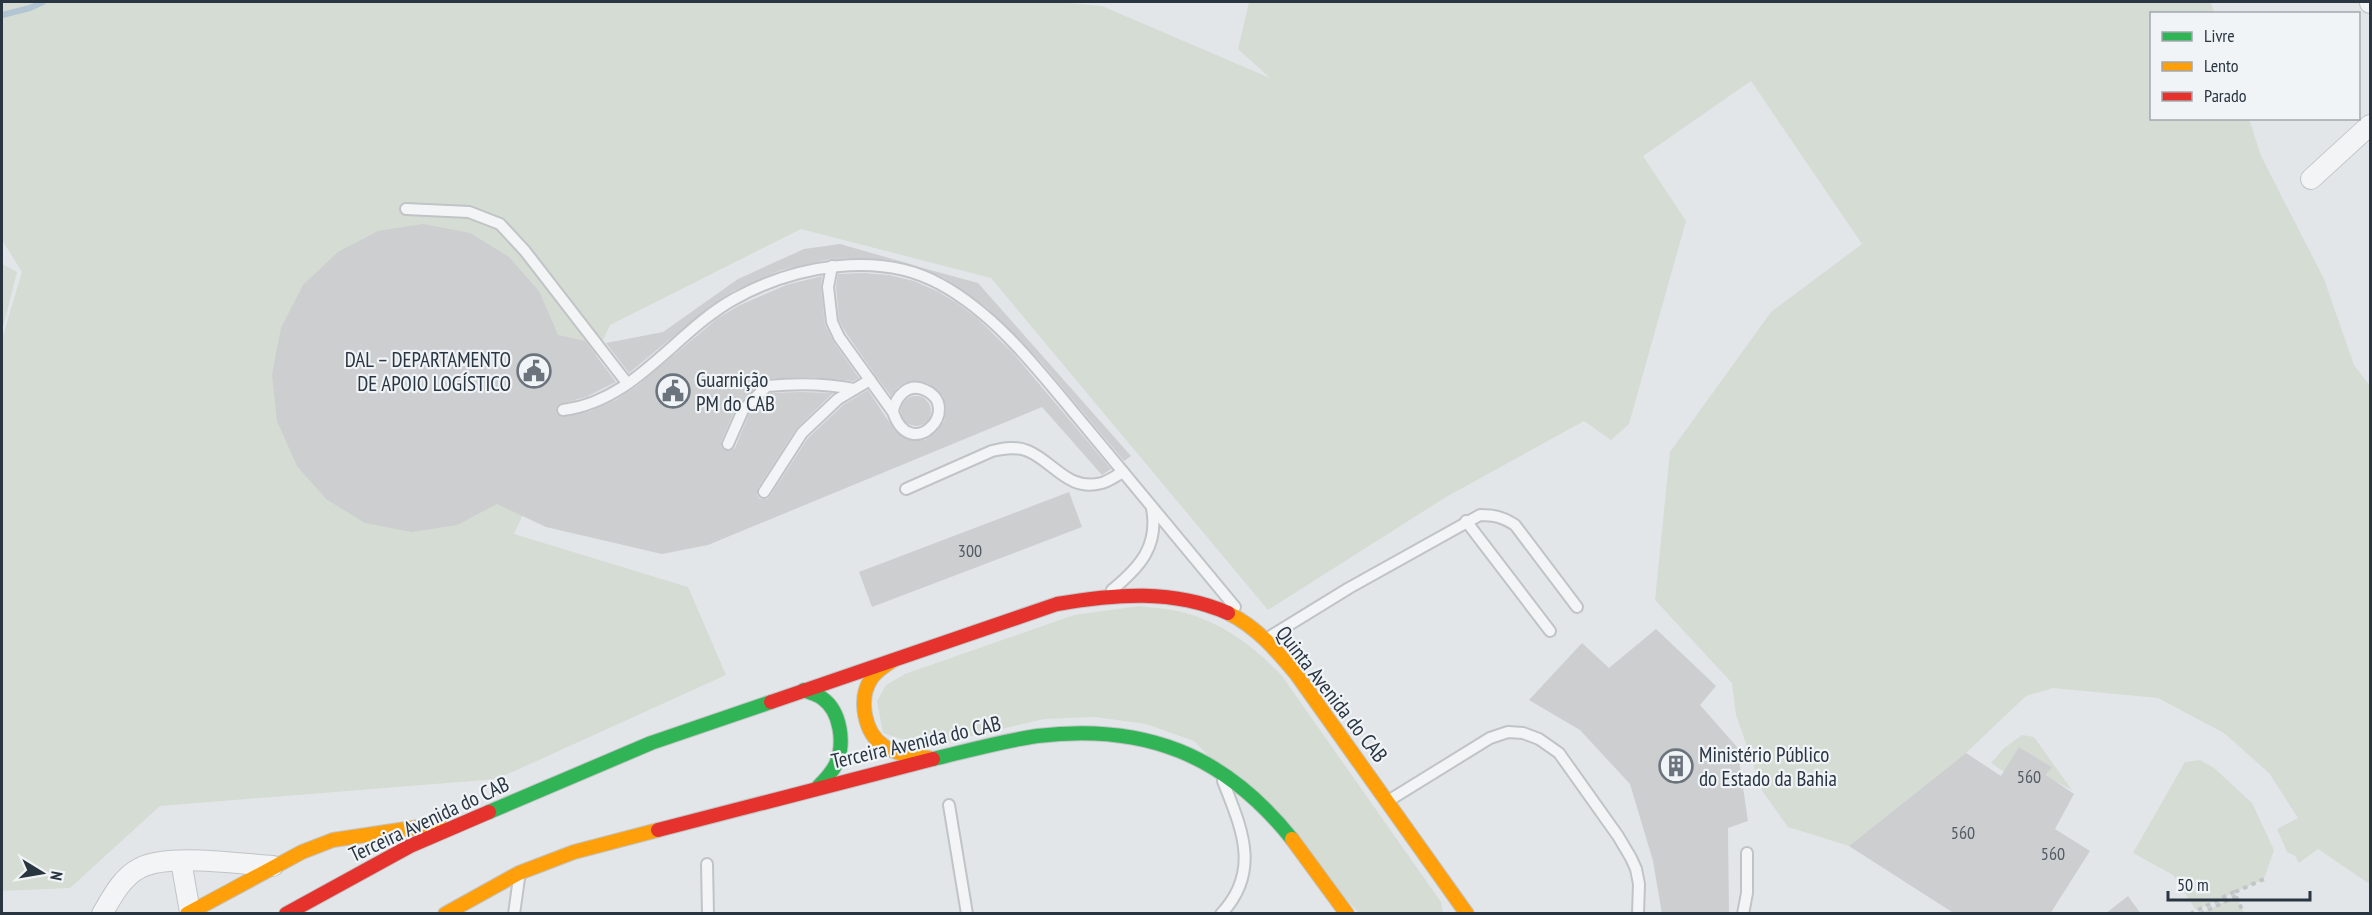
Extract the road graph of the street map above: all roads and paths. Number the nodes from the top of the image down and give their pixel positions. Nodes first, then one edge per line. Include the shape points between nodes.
1 (2370, 125) edge
2 (2311, 179) dead end
3 (406, 209) dead end
4 (832, 266) junction
5 (870, 380) junction
6 (627, 383) junction
7 (854, 389) junction
8 (564, 410) dead end
9 (893, 412) junction
10 (728, 444) dead end
11 (1123, 472) junction
12 (906, 489) dead end
13 (764, 492) dead end
14 (1152, 507) junction
15 (1466, 521) junction
16 (1105, 596) junction
17 (1577, 607) dead end
18 (1250, 624) junction
19 (1550, 631) dead end
20 (1266, 639) junction
21 (896, 658) junction
22 (804, 690) junction
23 (932, 759) junction
24 (1219, 769) junction
25 (818, 787) junction
26 (1388, 801) junction
27 (949, 805) dead end
28 (474, 820) junction
29 (1747, 853) dead end
30 (181, 861) junction
31 (707, 864) dead end
32 (275, 867) junction
33 (519, 873) junction
34 (2264, 879) dead end
35 (2235, 894) junction
36 (1455, 895) junction
37 (189, 913) edge
38 (102, 914) edge
39 (286, 914) edge
40 (445, 914) edge
41 (514, 914) edge
42 (708, 914) edge
43 (967, 914) edge
44 (1221, 914) edge
45 (1347, 914) edge
46 (1457, 914) edge
47 (1467, 914) edge
48 (1638, 914) edge
49 (1743, 914) edge
50 (2190, 914) edge
51 (2200, 914) edge
52 (2244, 914) edge

1 - 2 street
3 - 6 lane via 469,212 500,224
4 - 5 lane via 828,287 832,322
4 - 6 lane via 799,272 735,298
4 - 11 lane via 903,270 939,283 967,301 1033,365
5 - 7 lane
5 - 9 lane
6 - 8 lane via 594,403
7 - 10 lane via 830,384 767,386 743,410
7 - 13 lane via 802,432
9 - 9 lane via 897,424 916,435 927,432 939,413 933,395 923,389 908,389 899,395
11 - 12 lane via 1103,483 1077,482 1062,476 1030,452 1006,448
11 - 14 lane
14 - 16 lane via 1155,522 1148,551
14 - 18 lane
15 - 17 lane via 1493,515 1515,525
15 - 19 lane
15 - 20 lane
16 - 18 main road, Quinta Avenida do CAB via 1196,600
16 - 21 main road, Terceira Avenida do CAB via 1057,604
18 - 20 main road, Quinta Avenida do CAB
20 - 26 main road, Quinta Avenida do CAB
21 - 22 main road, Terceira Avenida do CAB
21 - 23 main road via 868,684 865,715 882,746
22 - 25 main road via 829,706 841,736 836,764
22 - 28 main road, Terceira Avenida do CAB via 651,743
23 - 24 main road, Terceira Avenida do CAB via 1015,740 1096,734 1167,746
23 - 25 main road, Terceira Avenida do CAB
24 - 44 lane via 1245,850 1238,890
24 - 45 main road, Terceira Avenida do CAB via 1252,796 1291,837
25 - 33 main road, Terceira Avenida do CAB via 574,852
26 - 36 main road, Quinta Avenida do CAB
26 - 48 lane via 1490,738 1508,732 1539,740 1559,753 1574,772 1631,858 1639,884
27 - 43 lane
28 - 32 main road via 333,840
28 - 39 main road, Terceira Avenida do CAB via 410,846
29 - 49 lane
30 - 32 street
30 - 37 street
30 - 38 street via 155,861 138,868 118,887
31 - 42 lane
32 - 37 main road
33 - 40 main road, Terceira Avenida do CAB
33 - 41 lane
34 - 35 path
35 - 50 path
35 - 51 path
35 - 52 path
36 - 46 main road
36 - 47 main road, Quinta Avenida do CAB

